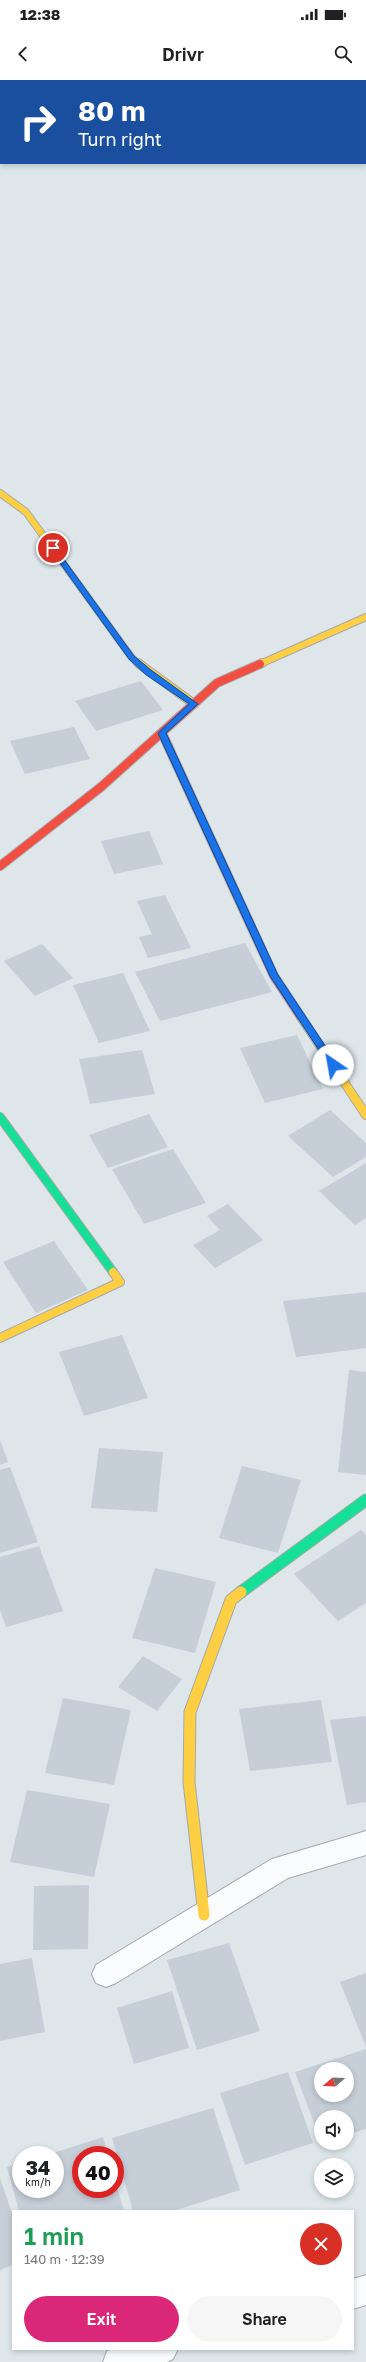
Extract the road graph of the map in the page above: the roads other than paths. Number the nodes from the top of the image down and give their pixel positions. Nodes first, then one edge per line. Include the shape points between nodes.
1 (0, 493) edge
2 (366, 617) edge
3 (194, 704) junction
4 (162, 733) junction
5 (0, 866) edge
6 (366, 1115) edge
7 (0, 1117) edge
8 (0, 1338) edge
9 (366, 1500) edge
10 (366, 1842) edge
11 (204, 1915) junction
12 (106, 1974) dead end
13 (366, 2290) edge
14 (354, 2294) edge
15 (160, 2350) edge
16 (118, 2362) edge

1 - 3 street via 26,512 132,658
2 - 3 street via 218,683
3 - 4 street
4 - 5 street via 101,787
4 - 6 street via 274,976
7 - 8 street via 120,1282
9 - 11 street via 231,1600 190,1712 189,1782
10 - 11 street via 281,1868
11 - 12 street
13 - 14 street
15 - 16 street

